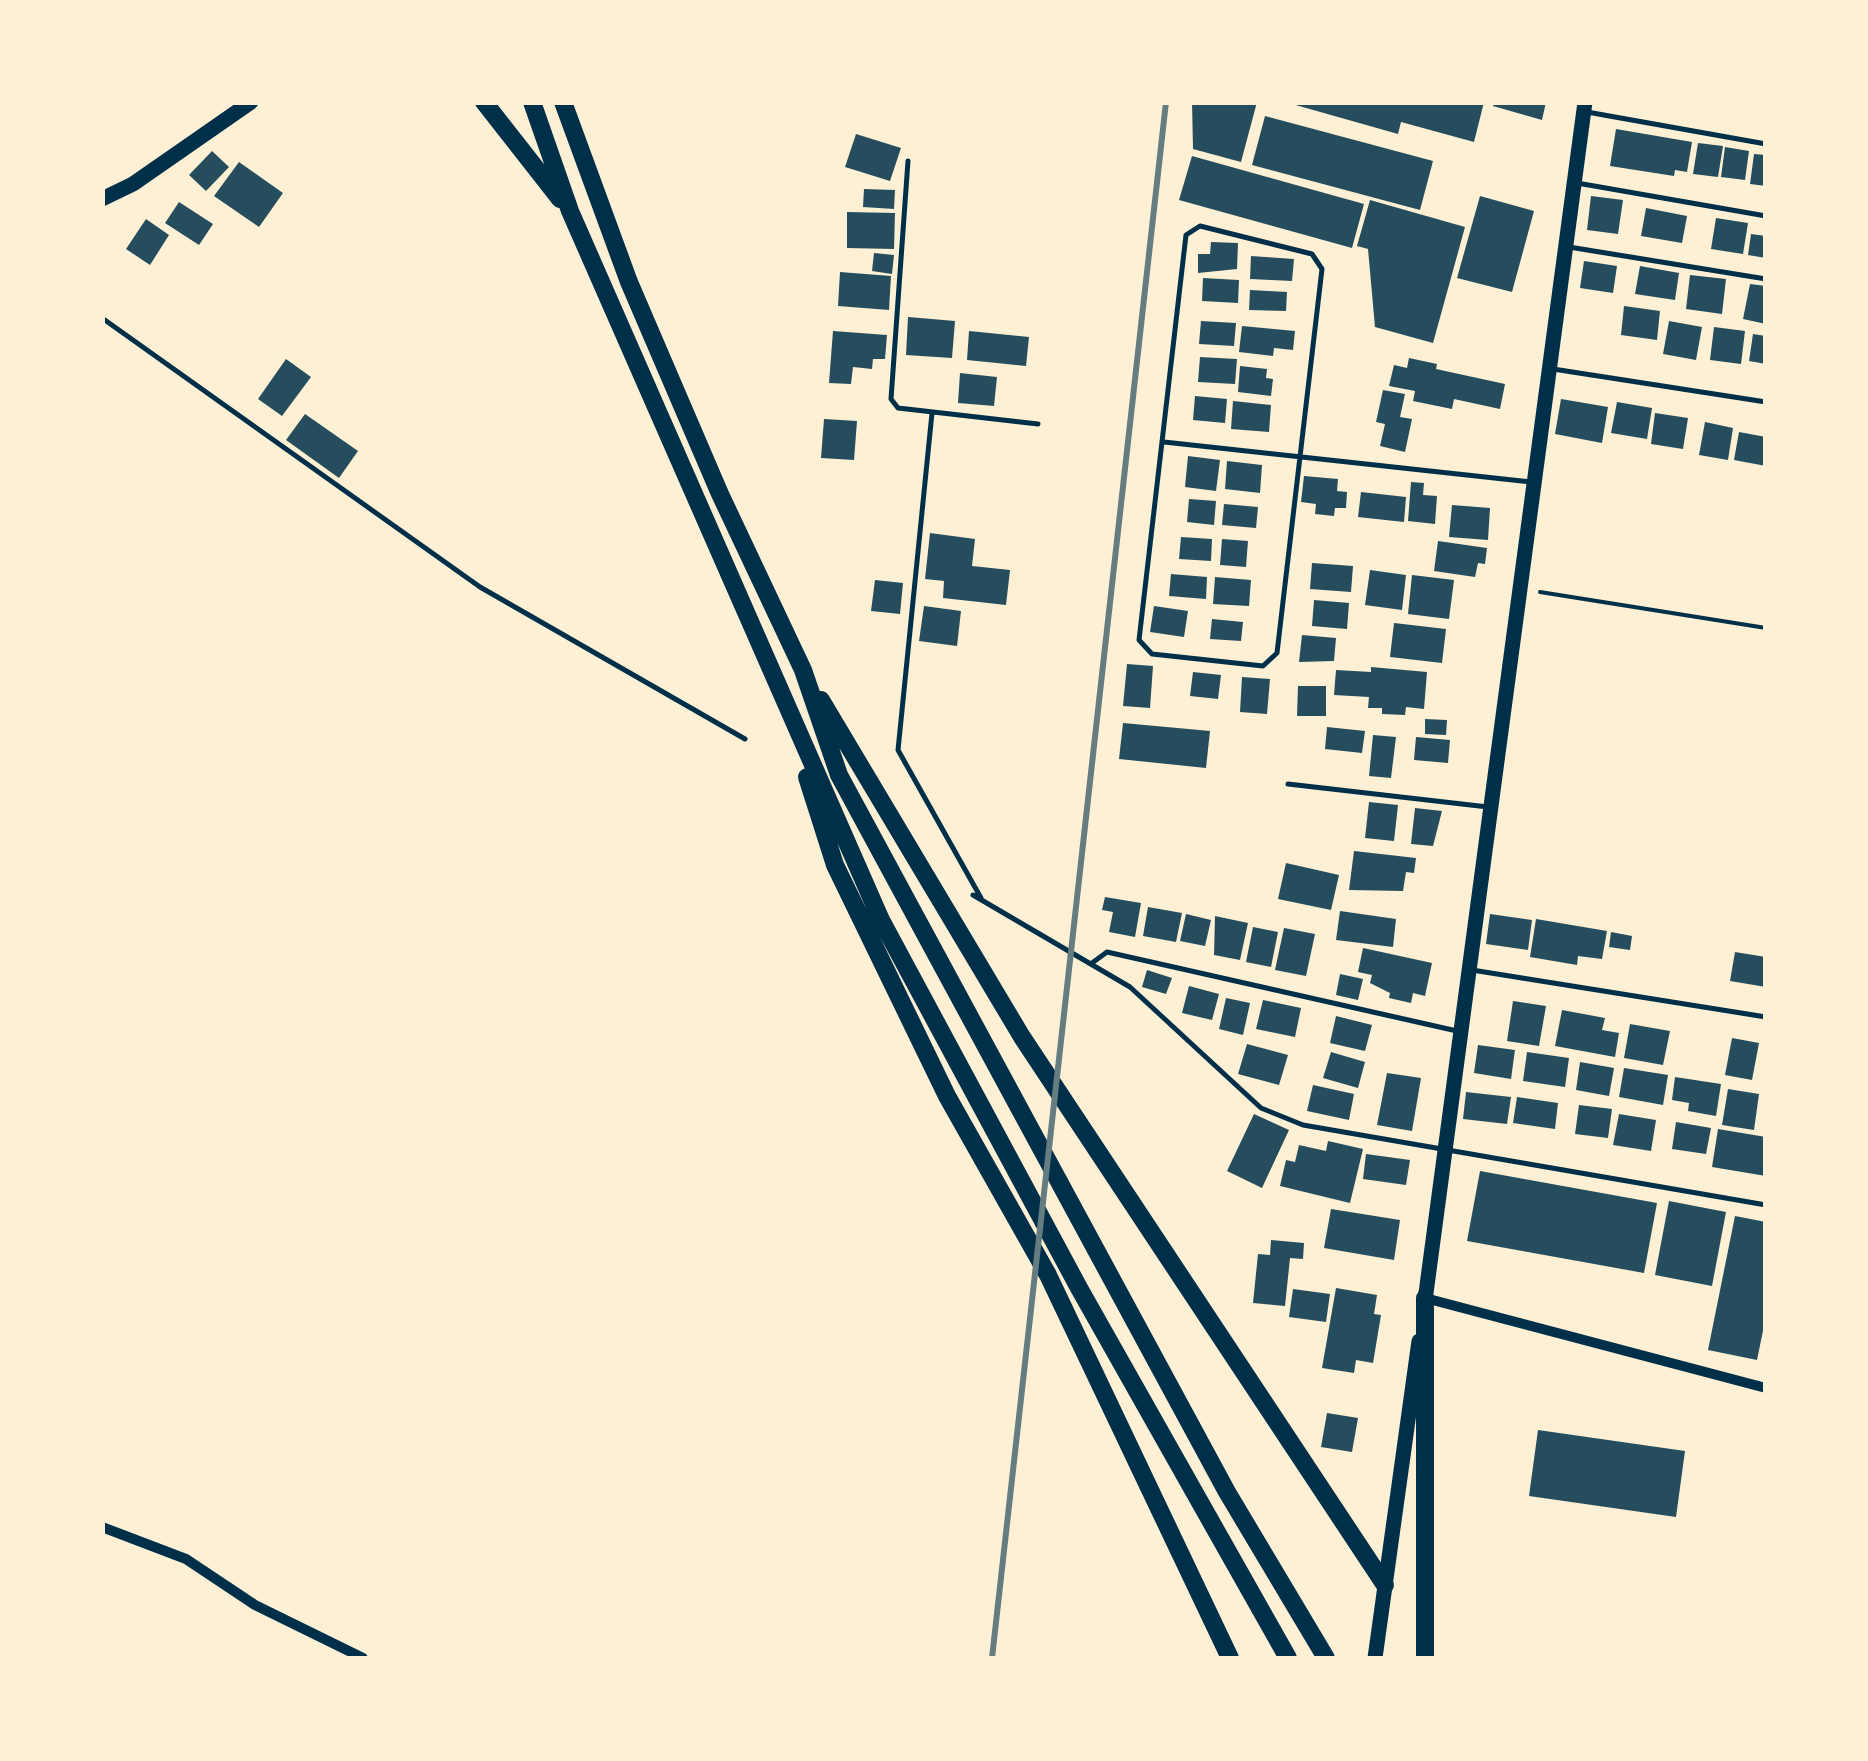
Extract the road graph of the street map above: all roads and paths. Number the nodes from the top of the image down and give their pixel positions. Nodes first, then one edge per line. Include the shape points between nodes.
1 (251, 102) edge
2 (484, 102) edge
3 (532, 102) edge
4 (563, 102) edge
5 (1584, 107) edge
6 (1766, 144) edge
7 (908, 160) dead end
8 (1574, 183) junction
9 (102, 199) edge
10 (570, 211) junction
11 (1766, 216) edge
12 (1566, 246) junction
13 (1766, 278) edge
14 (102, 318) edge
15 (1550, 368) junction
16 (1766, 402) edge
17 (932, 412) junction
18 (1038, 424) dead end
19 (1163, 442) junction
20 (1300, 458) junction
21 (1534, 483) junction
22 (1520, 589) junction
23 (1766, 628) edge
24 (803, 670) junction
25 (776, 682) junction
26 (746, 739) dead end
27 (1288, 784) dead end
28 (1491, 808) junction
29 (973, 896) dead end
30 (982, 901) junction
31 (1092, 963) junction
32 (1468, 970) junction
33 (1766, 1017) edge
34 (1460, 1032) junction
35 (1444, 1150) junction
36 (1766, 1206) edge
37 (1425, 1298) junction
38 (1766, 1388) edge
39 (102, 1526) edge
40 (1385, 1584) junction
41 (363, 1658) edge
42 (1230, 1658) edge
43 (1288, 1658) edge
44 (1326, 1658) edge
45 (1375, 1658) edge
46 (1425, 1658) edge

1 - 9 main road
2 - 10 highway
3 - 10 highway
4 - 24 highway via 629,282
5 - 6 lane
5 - 8 main road
7 - 17 lane via 892,399 898,408
8 - 11 lane
8 - 12 main road
10 - 25 highway
12 - 13 lane
12 - 15 main road
14 - 26 lane via 480,587
15 - 16 lane
15 - 21 main road
17 - 18 lane
17 - 30 lane via 898,750
19 - 20 lane
19 - 20 lane via 1140,640 1152,654 1263,666 1278,652
19 - 20 lane via 1186,235 1200,226 1312,254 1322,269
20 - 21 lane
21 - 22 main road
22 - 23 path
22 - 28 main road
24 - 40 highway via 1022,1037
24 - 44 highway via 840,775 985,1050 1227,1492
25 - 42 highway via 836,865 948,1096 1048,1274
25 - 43 highway via 881,920
27 - 28 lane
28 - 32 main road
29 - 30 lane
30 - 31 lane
31 - 34 lane via 1107,952
31 - 35 lane via 1130,987 1261,1108 1303,1126
32 - 33 lane
32 - 34 main road
34 - 35 main road
35 - 36 lane
35 - 37 main road
37 - 38 street
37 - 40 main road
37 - 46 highway
39 - 41 street via 186,1560 255,1605
40 - 45 main road

